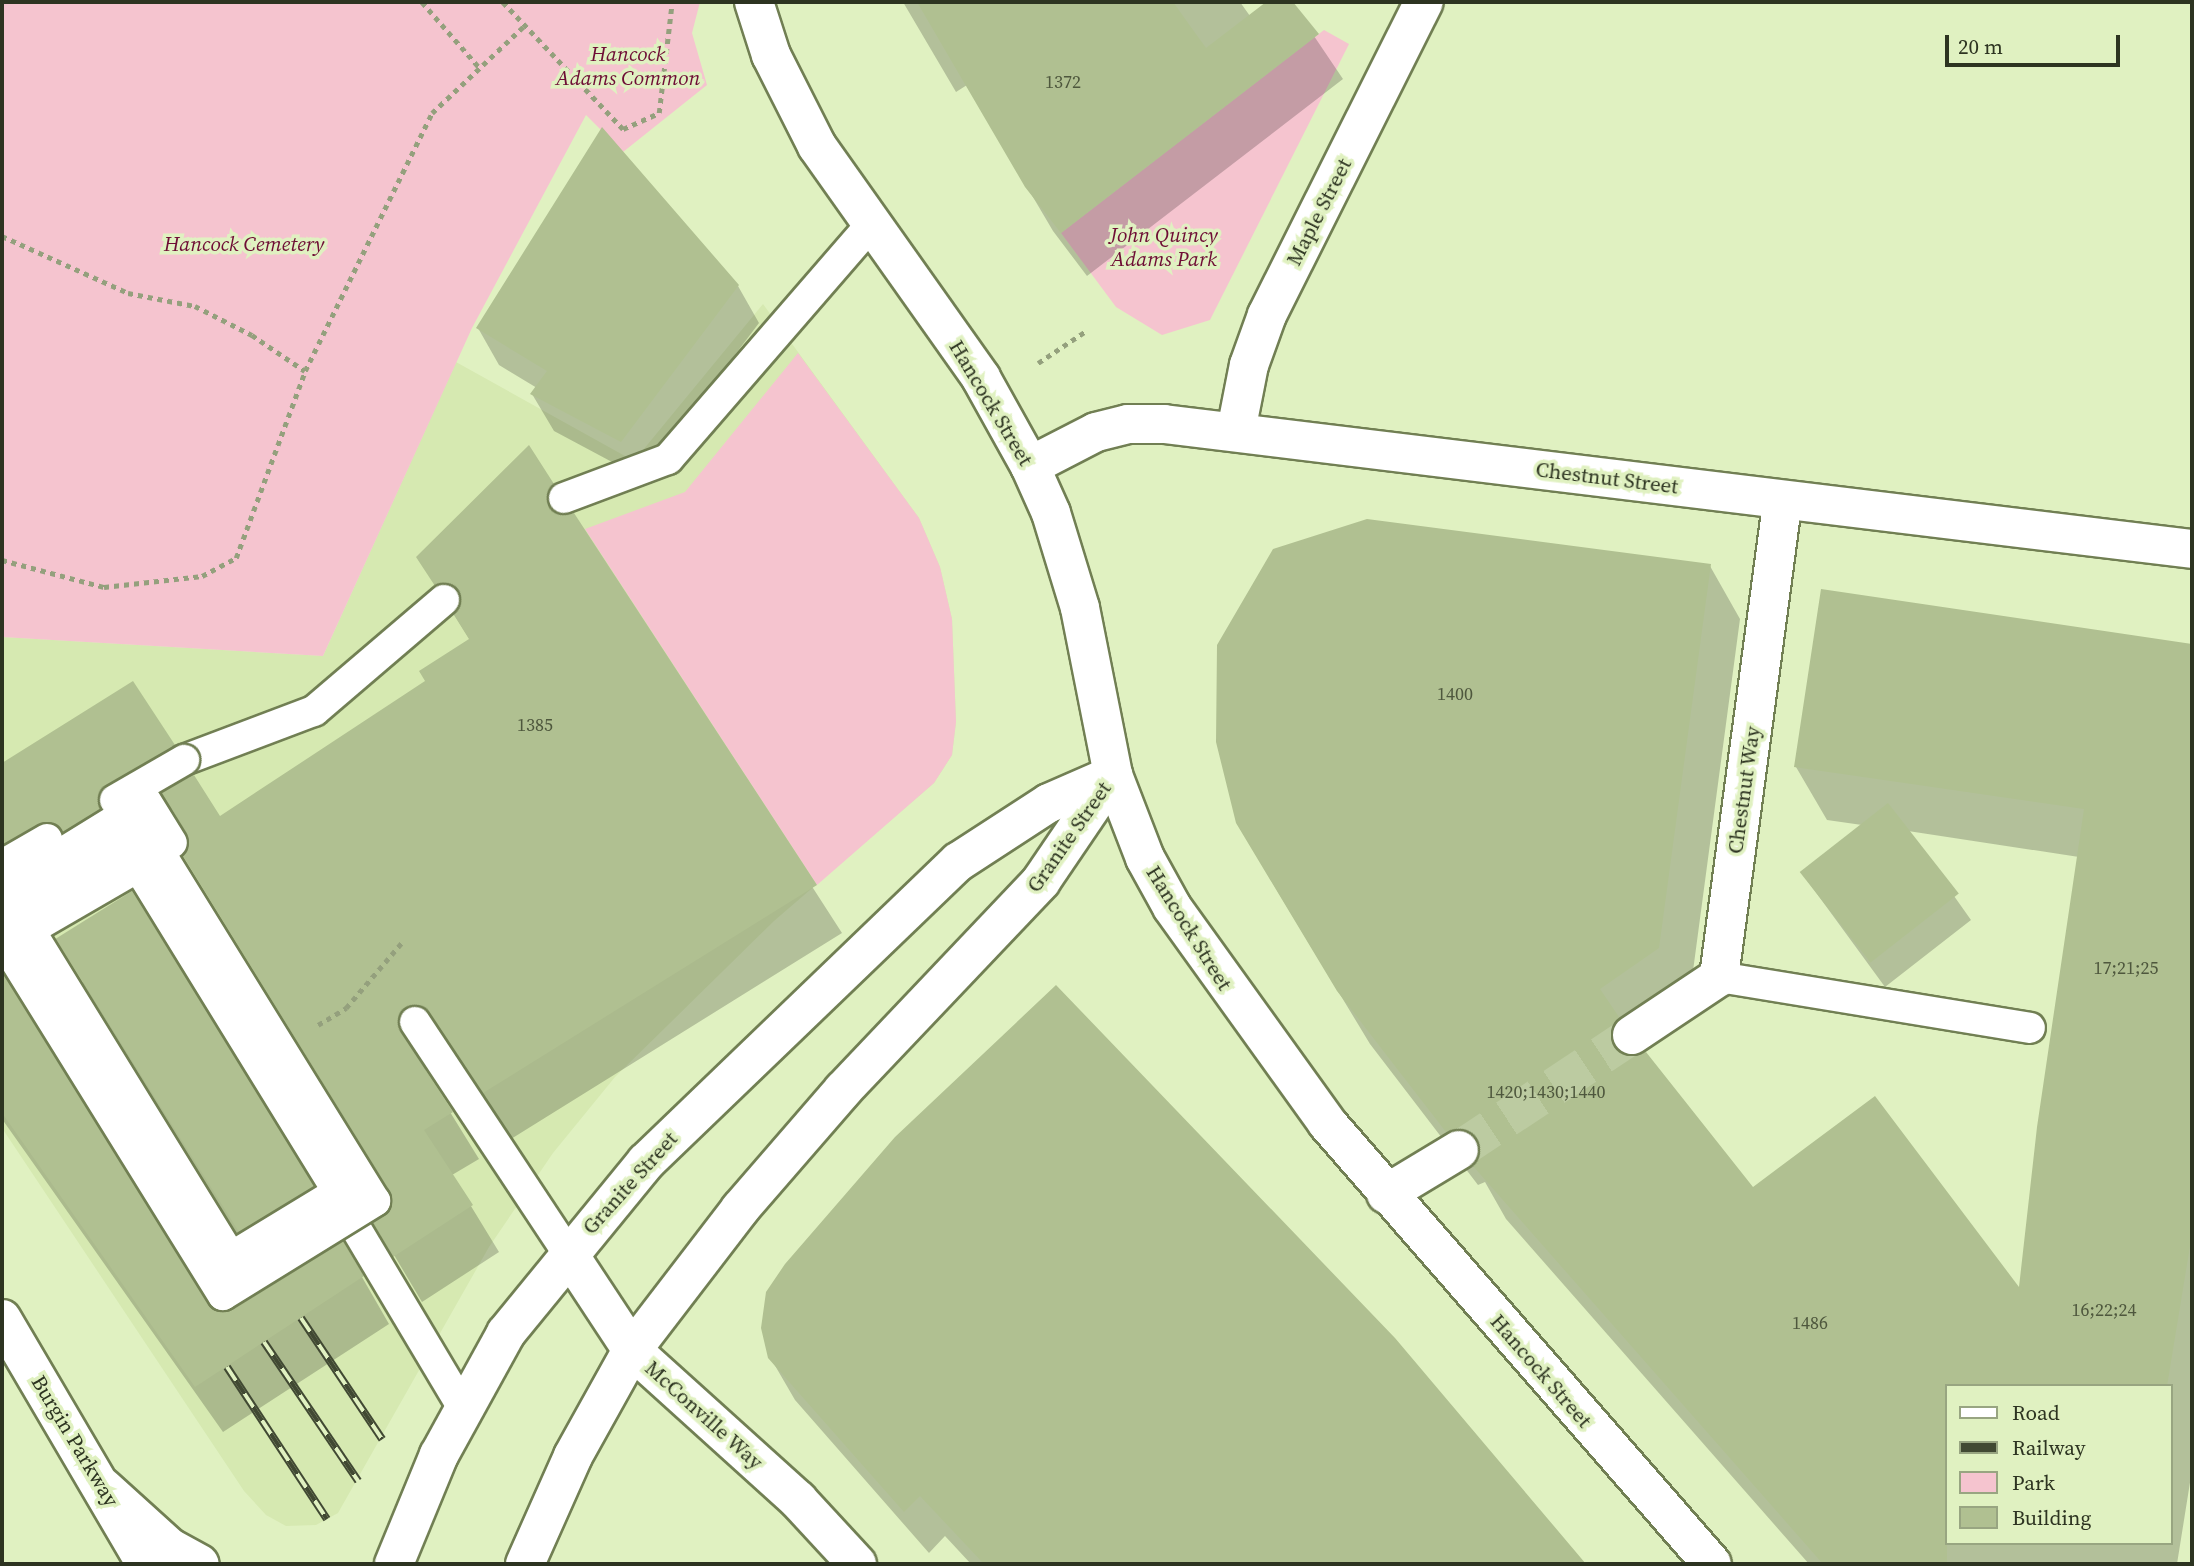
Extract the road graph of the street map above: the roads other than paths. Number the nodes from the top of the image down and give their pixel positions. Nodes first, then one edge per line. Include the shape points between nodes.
1 (754, 2) edge
2 (1424, 2) edge
3 (871, 225) junction
4 (1236, 431) junction
5 (1030, 466) junction
6 (564, 498) dead end
7 (1783, 500) junction
8 (2192, 549) edge
9 (444, 600) dead end
10 (1113, 775) junction
11 (97, 810) junction
12 (2, 865) edge
13 (2, 890) edge
14 (2, 901) edge
15 (38, 925) dead end
16 (2, 939) edge
17 (2, 954) edge
18 (1719, 976) junction
19 (6, 978) edge
20 (415, 1022) dead end
21 (2030, 1028) dead end
22 (1632, 1035) tunnel mouth
23 (1459, 1150) tunnel mouth
24 (1386, 1194) junction
25 (568, 1253) junction
26 (2, 1319) edge
27 (632, 1350) junction
28 (463, 1408) junction
29 (104, 1488) junction
30 (408, 1524) junction
31 (126, 1564) edge
32 (146, 1564) edge
33 (200, 1564) edge
34 (367, 1564) edge
35 (394, 1564) edge
36 (526, 1564) edge
37 (856, 1564) edge
38 (1712, 1564) edge

1 - 3 main road, Hancock Street via 771,55 817,146
2 - 4 main road, Maple Street via 1267,315 1249,365
3 - 5 main road, Hancock Street via 981,378
3 - 6 lane via 668,458
4 - 5 main road, Chestnut Street via 1128,424 1096,432
4 - 7 main road, Chestnut Street
5 - 10 main road, Hancock Street via 1051,513 1080,608
7 - 8 main road, Chestnut Street
7 - 18 main road, Chestnut Way
9 - 11 lane, bridge via 314,711 184,760
10 - 24 main road, Hancock Street via 1145,858 1192,940 1283,1068
10 - 25 main road, Granite Street via 1049,803 1002,831 908,906 646,1162
10 - 27 main road, Granite Street via 1041,881 835,1100 740,1209
11 - 12 lane, bridge
11 - 28 lane, bridge
13 - 19 lane, bridge via 146,801 396,1204 220,1313
14 - 17 lane via 145,812 388,1205 221,1308
15 - 16 lane, bridge via 138,867 338,1192 232,1257 23,919 141,846 358,1197 228,1278 3,914 145,828 375,1201 223,1295
18 - 21 lane
18 - 22 main road
20 - 25 lane
23 - 24 main road
24 - 38 main road, Hancock Street
25 - 27 main road, McConville Way
25 - 28 main road, Granite Street via 506,1333
26 - 29 main road, Burgin Parkway
27 - 36 main road, Granite Street via 572,1456
27 - 37 main road, McConville Way via 799,1500
28 - 30 main road, Granite Street
29 - 31 main road
29 - 32 main road, Burgin Parkway
29 - 33 main road via 169,1547
30 - 34 main road via 387,1550
30 - 35 main road, Granite Street

